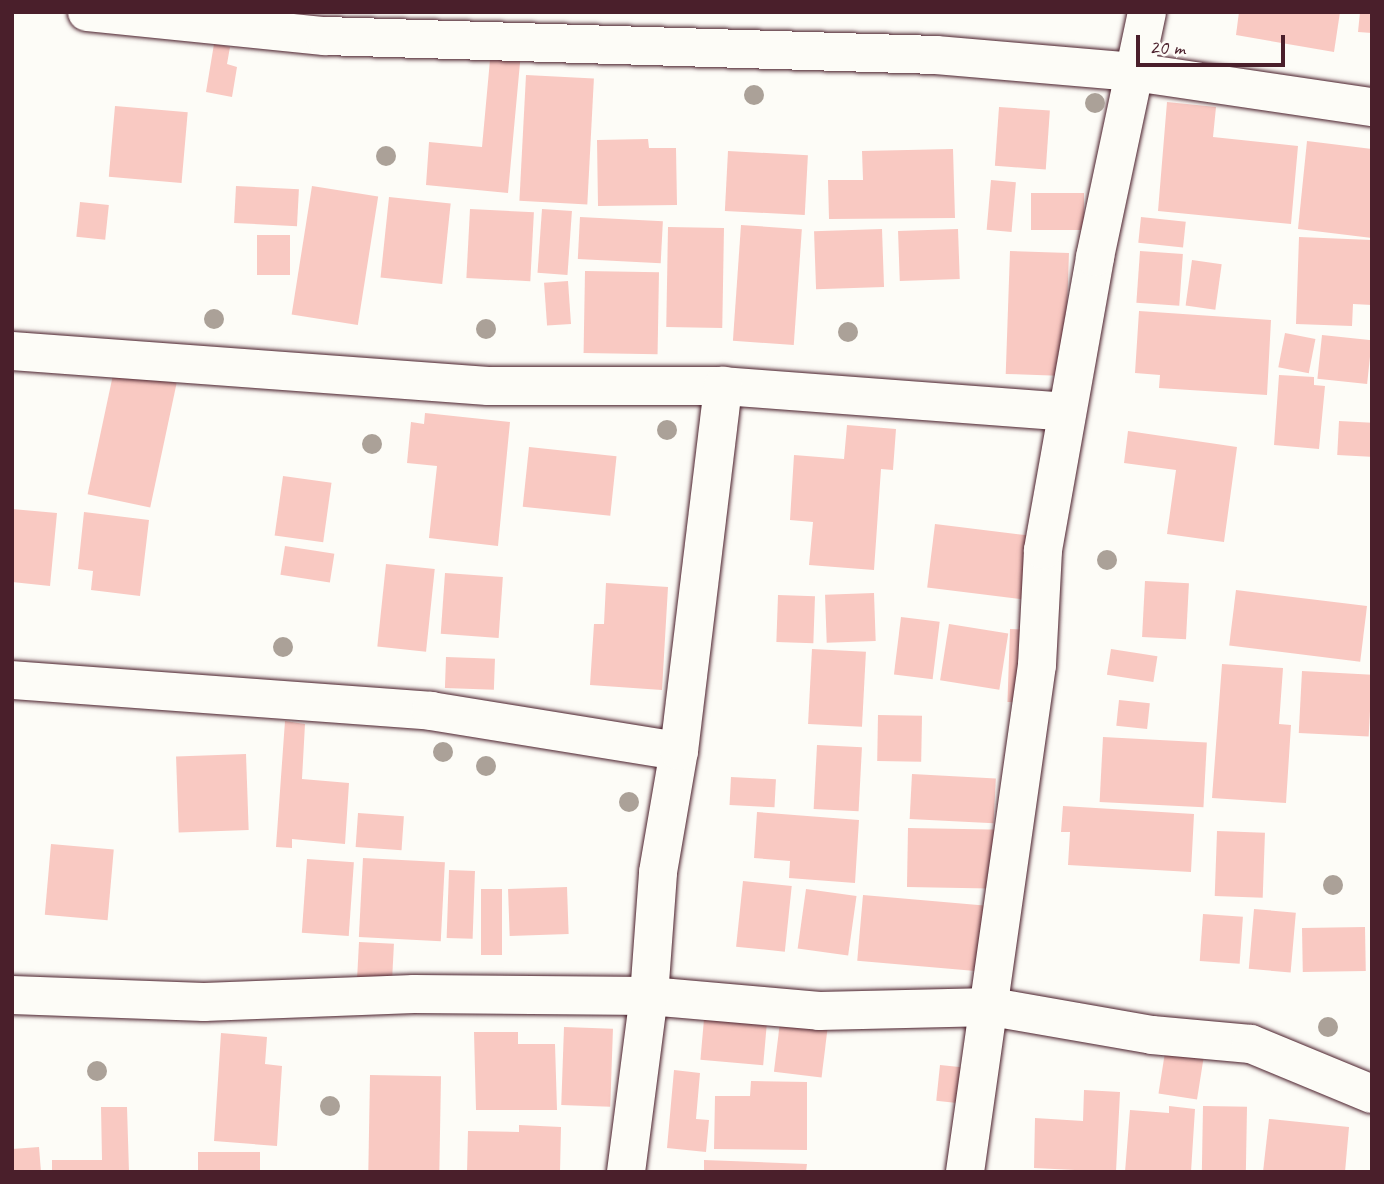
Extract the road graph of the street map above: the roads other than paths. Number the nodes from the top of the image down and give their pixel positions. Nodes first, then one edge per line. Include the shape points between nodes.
1 (87, 12) edge
2 (1147, 12) edge
3 (1134, 72) junction
4 (1372, 107) edge
5 (12, 351) edge
6 (723, 386) junction
7 (1065, 412) junction
8 (12, 680) edge
9 (679, 751) junction
10 (12, 995) edge
11 (649, 996) junction
12 (992, 1007) junction
13 (1372, 1094) edge
14 (626, 1172) edge
15 (965, 1172) edge

1 - 3 street via 325,36 936,55
2 - 3 street
3 - 4 street
3 - 7 street
5 - 6 street via 488,386
6 - 7 street
6 - 9 street
7 - 12 street via 1042,550 1037,665
8 - 9 street via 431,711
9 - 11 street via 658,872
10 - 11 street via 204,1002 414,994
11 - 12 street via 819,1011
11 - 14 street
12 - 13 street via 1152,1035 1251,1044
12 - 15 street

